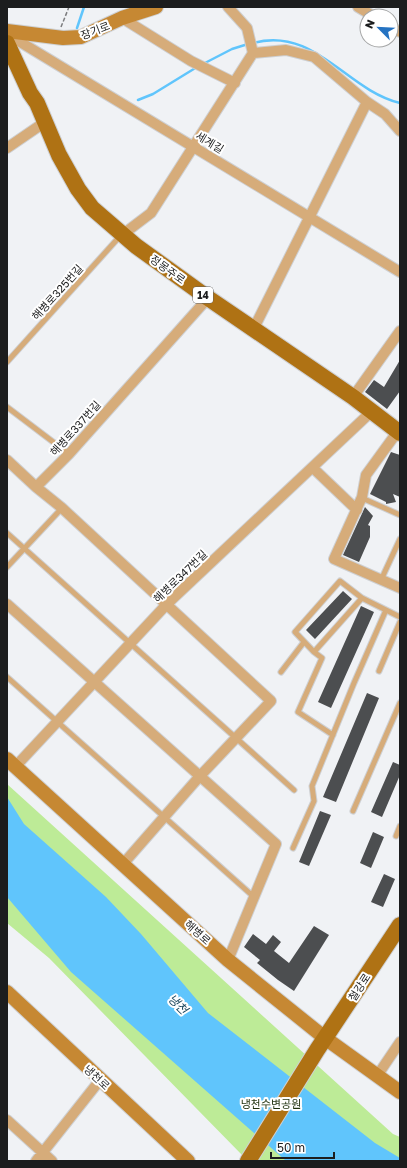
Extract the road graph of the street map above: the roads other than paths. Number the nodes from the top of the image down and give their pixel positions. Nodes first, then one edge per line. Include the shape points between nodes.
1 (156, 7) edge
2 (228, 7) edge
3 (126, 16) junction
4 (7, 32) edge
5 (253, 51) junction
6 (9, 52) edge
7 (235, 83) junction
8 (367, 102) junction
9 (45, 122) junction
10 (400, 131) edge
11 (194, 146) junction
12 (7, 148) edge
13 (309, 217) junction
14 (122, 235) junction
15 (400, 272) edge
16 (208, 298) junction
17 (253, 330) junction
18 (400, 331) edge
19 (7, 362) edge
20 (353, 396) junction
21 (7, 407) edge
22 (371, 412) junction
23 (399, 432) edge
24 (69, 454) junction
25 (7, 460) edge
26 (313, 468) junction
27 (36, 487) junction
28 (362, 498) junction
29 (62, 508) junction
30 (357, 510) junction
31 (400, 515) edge
32 (7, 533) edge
33 (400, 539) edge
34 (24, 548) junction
35 (400, 553) edge
36 (393, 554) junction
37 (7, 567) edge
38 (381, 580) junction
39 (400, 588) edge
40 (362, 598) junction
41 (7, 604) edge
42 (167, 604) junction
43 (386, 610) junction
44 (400, 617) edge
45 (400, 622) edge
46 (304, 642) junction
47 (130, 644) junction
48 (314, 652) junction
49 (379, 671) dead end
50 (281, 672) dead end
51 (7, 677) edge
52 (94, 682) junction
53 (400, 703) edge
54 (57, 722) junction
55 (333, 735) junction
56 (235, 738) junction
57 (11, 763) edge
58 (200, 776) junction
59 (294, 790) dead end
60 (353, 811) dead end
61 (164, 818) junction
62 (400, 826) edge
63 (396, 836) dead end
64 (293, 848) dead end
65 (123, 864) junction
66 (254, 897) junction
67 (400, 925) edge
68 (228, 960) junction
69 (7, 992) edge
70 (400, 1042) edge
71 (321, 1044) junction
72 (376, 1076) junction
73 (100, 1080) junction
74 (400, 1092) edge
75 (7, 1120) edge
76 (42, 1152) junction
77 (36, 1161) edge
78 (52, 1161) edge
79 (188, 1161) edge
80 (248, 1161) edge

1 - 3 main road, 장기로
2 - 5 street via 247,28
3 - 4 main road, 장기로 via 81,37
3 - 7 street via 191,61
4 - 11 street, 세계길
5 - 7 street
5 - 8 street via 286,50 314,57
6 - 9 main road, 정몽주로 / 14
7 - 11 street
8 - 10 street via 385,114
8 - 13 street
9 - 12 street
9 - 14 main road, 정몽주로 / 14 via 59,155 78,189 92,208
11 - 13 street, 세계길
11 - 14 street via 151,213
13 - 15 street, 세계길
13 - 17 street
14 - 16 main road, 정몽주로 / 14
14 - 19 lane, 해병로325번길
16 - 17 main road, 정몽주로 / 14
16 - 24 street, 해병로337번길
17 - 20 main road, 정몽주로 / 14
18 - 20 street
20 - 22 main road, 정몽주로 / 14
21 - 24 lane
22 - 23 main road, 정몽주로 / 14
22 - 26 street, 해병로347번길
23 - 28 street via 366,475
24 - 27 street, 해병로337번길
25 - 27 street
26 - 30 street
26 - 42 street, 해병로347번길
27 - 29 street
28 - 30 street
28 - 31 lane
29 - 34 lane
29 - 42 street
30 - 38 street via 334,559
32 - 34 lane
33 - 36 lane
34 - 37 lane
34 - 47 lane
35 - 36 lane
36 - 38 lane
38 - 39 street
40 - 43 lane
40 - 46 lane via 340,580 295,632
40 - 48 lane
41 - 52 street
42 - 47 street, 해병로347번길
42 - 56 street via 271,701
43 - 44 lane
43 - 55 lane
45 - 49 lane
46 - 48 lane
46 - 50 lane
47 - 52 street, 해병로347번길
47 - 56 lane
48 - 55 lane via 322,658 298,712
51 - 54 lane
52 - 54 street, 해병로347번길
52 - 58 street
53 - 60 lane
54 - 57 street, 해병로347번길
54 - 61 lane
55 - 64 lane via 312,786 314,801
56 - 58 street
56 - 59 lane
57 - 65 main road, 해병로
58 - 61 street
58 - 66 street via 276,844
61 - 65 street
61 - 66 lane
62 - 63 lane
65 - 68 main road, 해병로
66 - 68 street
67 - 71 main road, 철강로
68 - 71 main road, 해병로
69 - 73 main road, 냉천로
70 - 72 street
71 - 72 main road, 해병로
71 - 80 main road, 철강로
72 - 74 main road, 해병로
73 - 76 street
73 - 79 main road, 냉천로
75 - 76 street
76 - 77 street
76 - 78 street

